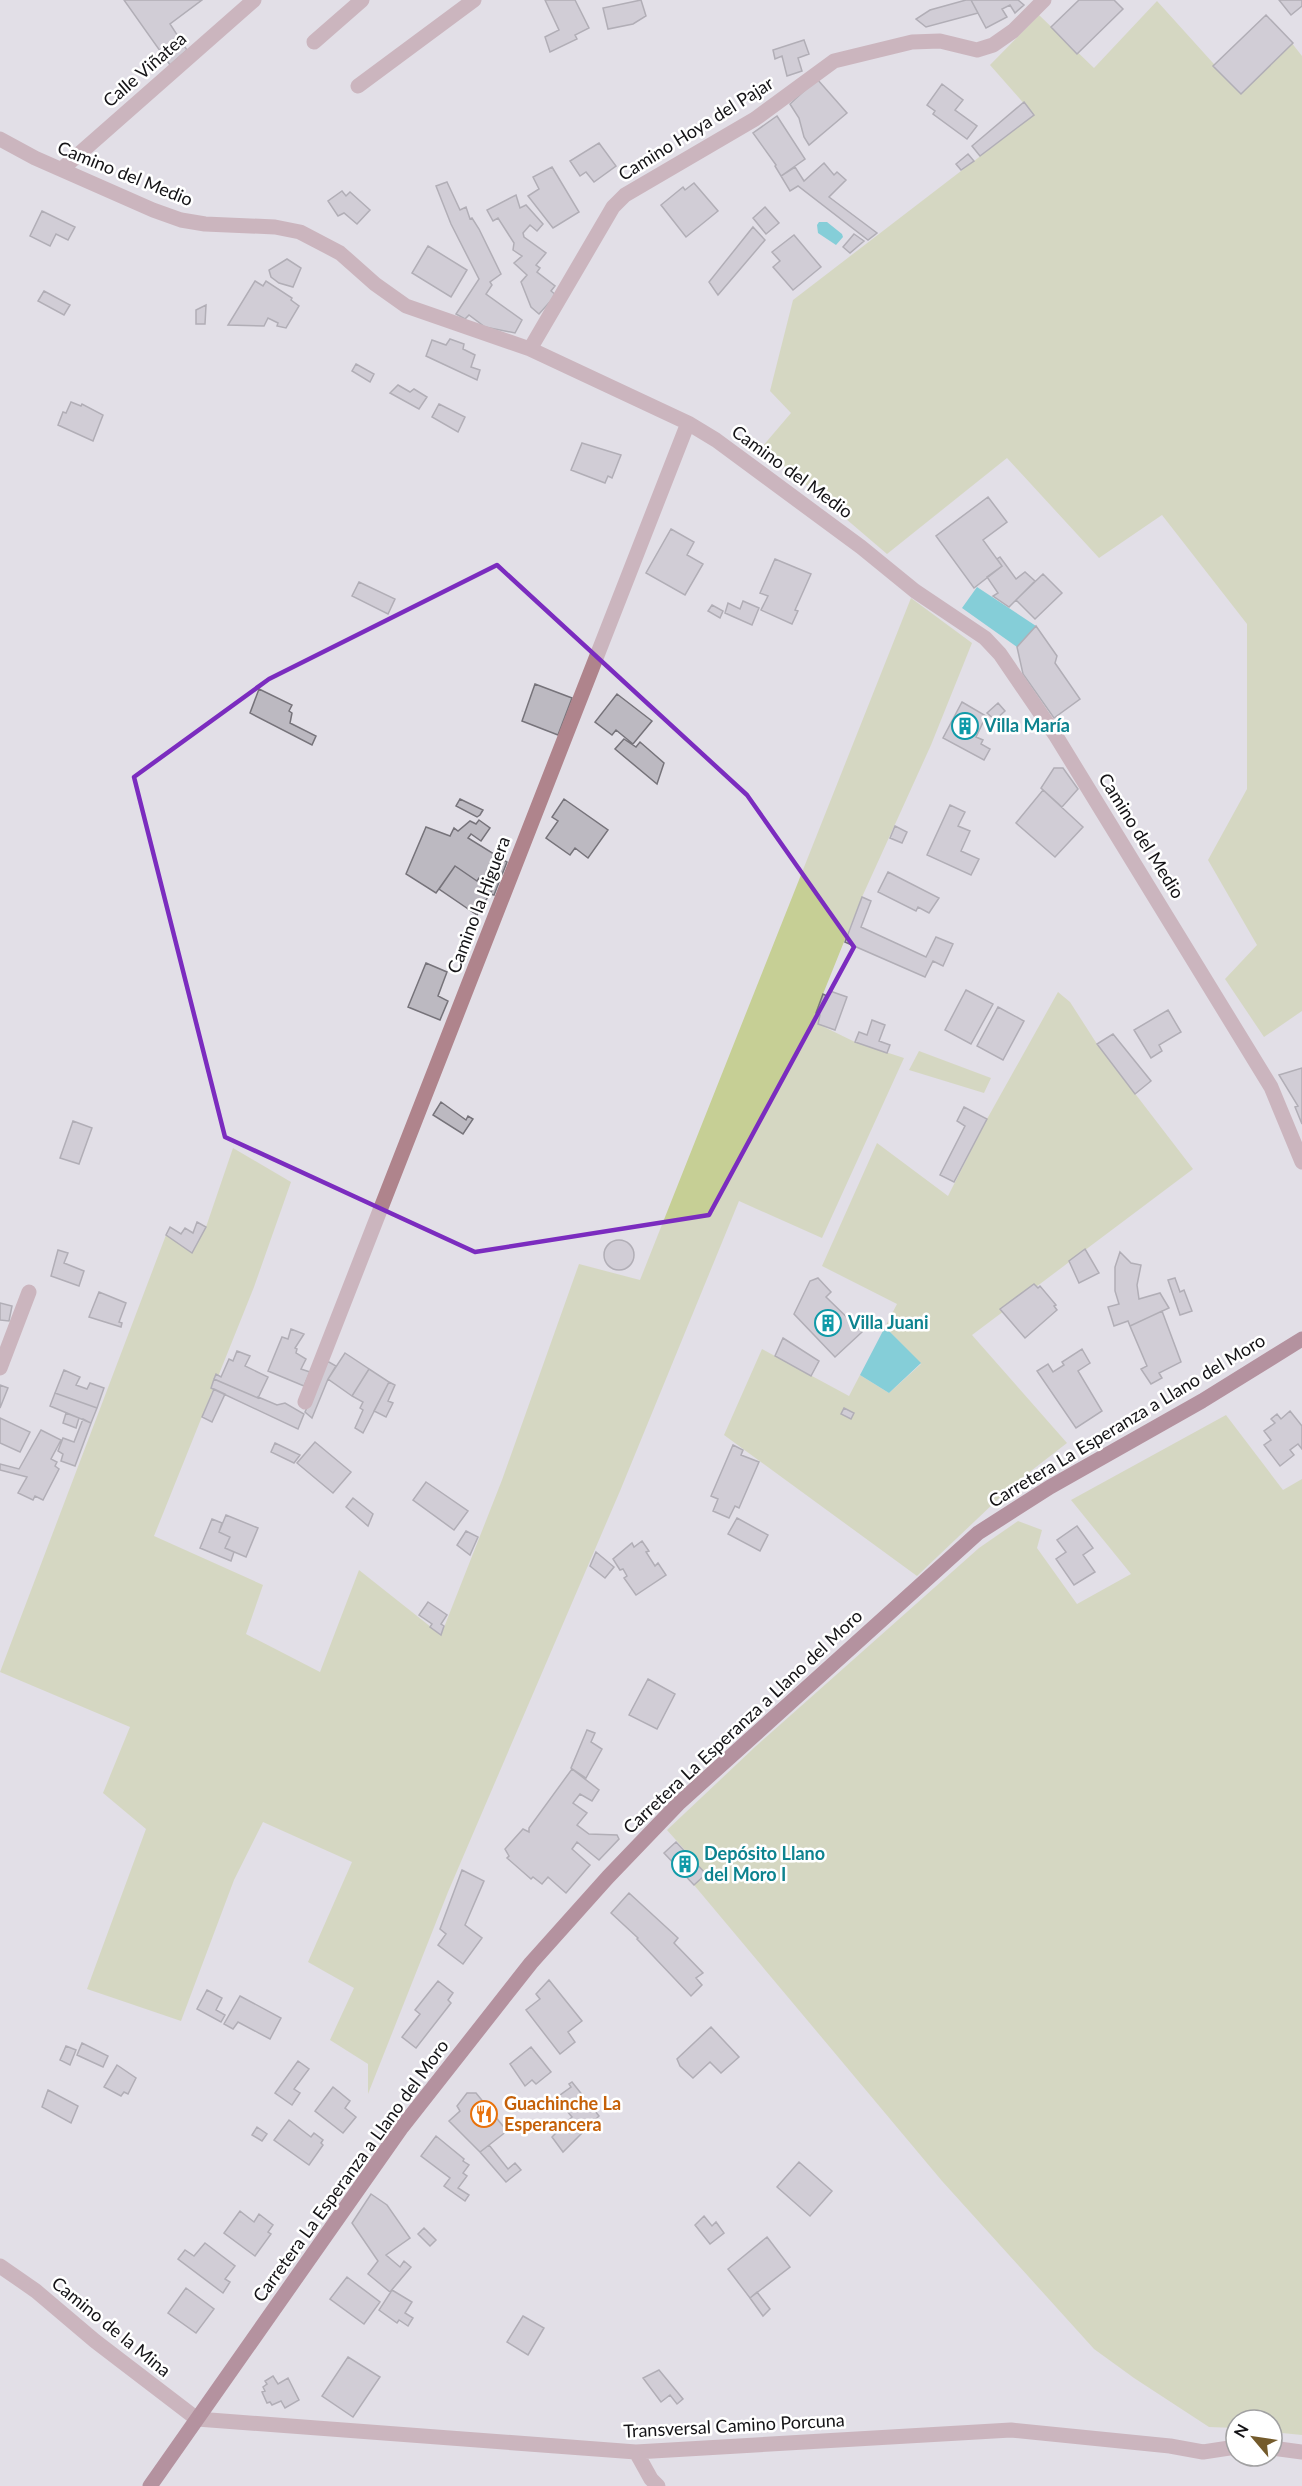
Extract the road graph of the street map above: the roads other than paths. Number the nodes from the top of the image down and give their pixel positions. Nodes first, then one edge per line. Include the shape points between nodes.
1 (254, 0) edge
2 (362, 0) edge
3 (474, 0) edge
4 (1044, 0) edge
5 (314, 42) dead end
6 (358, 86) dead end
7 (0, 139) edge
8 (62, 169) junction
9 (530, 349) junction
10 (688, 423) junction
11 (1302, 1162) edge
12 (29, 1292) dead end
13 (1302, 1339) edge
14 (0, 1368) edge
15 (305, 1402) dead end
16 (0, 2266) edge
17 (196, 2419) junction
18 (1224, 2449) edge
19 (1284, 2450) edge
20 (636, 2452) junction
21 (1302, 2452) edge
22 (150, 2486) edge
23 (658, 2486) edge

1 - 8 street, Calle Viñatea
2 - 5 street
3 - 6 street
4 - 9 street, Camino Hoya del Pajar via 1003,38 977,50 940,41 912,42 834,61 755,119 625,195 613,207
7 - 8 street, Camino del Medio
8 - 9 street, Camino del Medio via 181,219 300,232 340,253 406,306
9 - 10 street, Camino del Medio
10 - 11 street, Camino del Medio via 985,638 1000,654 1056,736 1271,1087
10 - 15 street, Camino la Higuera
12 - 14 street
13 - 17 main road, Carretera La Esperanza a Llano del Moro via 978,1533 678,1804 531,1963 402,2127
16 - 17 street, Camino de la Mina
17 - 20 street, Transversal Camino Porcuna
17 - 22 main road, Carretera La Esperanza a Llano del Moro
18 - 20 street, Transversal Camino Porcuna via 1203,2452 1011,2430
19 - 21 street
20 - 23 street

